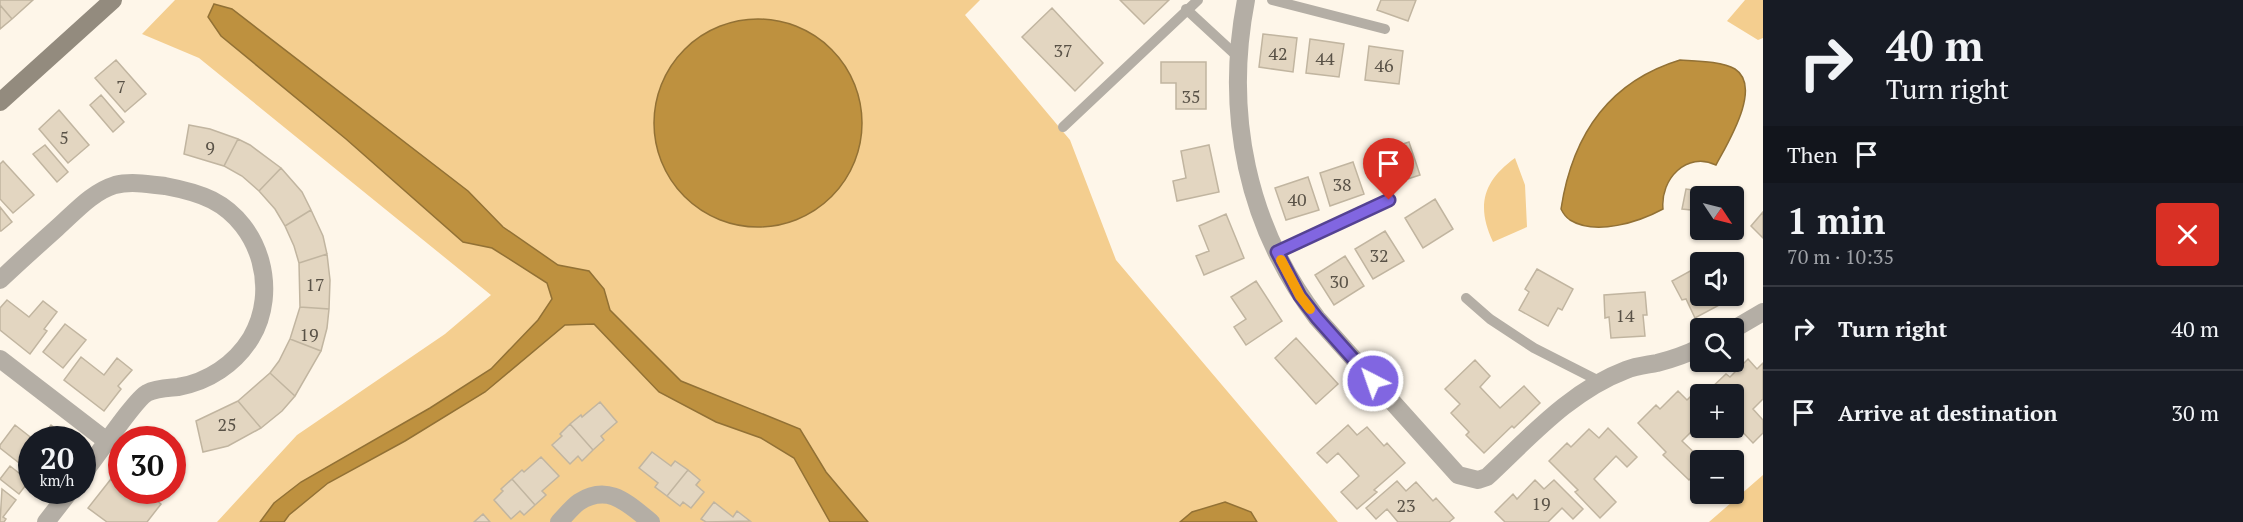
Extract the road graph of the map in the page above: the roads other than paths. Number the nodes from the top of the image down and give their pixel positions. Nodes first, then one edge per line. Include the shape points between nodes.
1 (113, 0) edge
2 (1198, 0) edge
3 (1246, 0) edge
4 (1272, 0) edge
5 (1186, 9) junction
6 (1385, 29) dead end
7 (1238, 57) junction
8 (0, 102) edge
9 (1063, 127) dead end
10 (1389, 200) dead end
11 (1277, 252) junction
12 (0, 279) edge
13 (1466, 298) dead end
14 (1763, 312) edge
15 (1744, 324) edge
16 (1690, 351) edge
17 (0, 359) edge
18 (1601, 382) junction
19 (121, 426) edge
20 (108, 442) joint
21 (96, 457) edge
22 (60, 504) edge
23 (46, 522) edge
24 (559, 522) edge
25 (651, 522) edge

1 - 8 street
2 - 5 lane
3 - 7 street
4 - 6 lane
5 - 7 lane
5 - 9 lane
7 - 11 street via 1241,131 1250,184
10 - 11 lane
11 - 18 street via 1300,296 1317,318 1458,475 1478,480 1487,477 1554,415
12 - 19 street via 97,192 118,184 148,184 195,193 222,206 243,226 261,260 265,279 259,320 251,337 226,367 212,375 146,394
13 - 18 lane via 1534,348
14 - 15 street
16 - 18 street via 1626,370
17 - 20 street
20 - 21 street
22 - 23 street
24 - 25 street via 580,502 602,494 620,498

